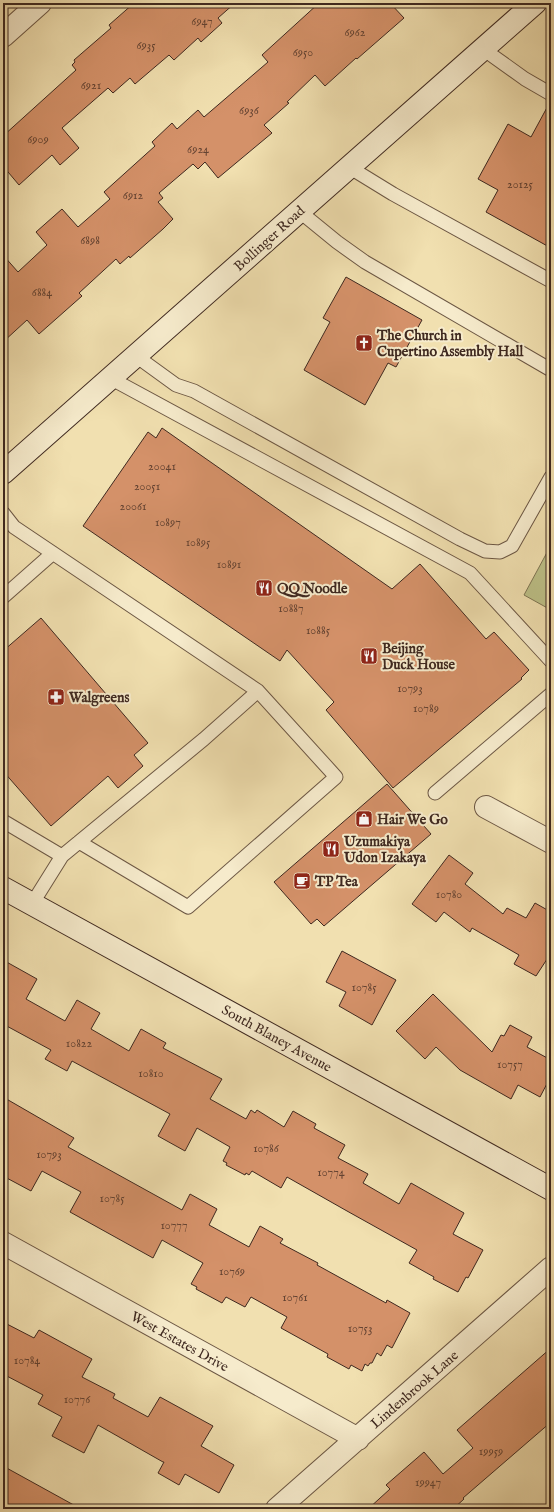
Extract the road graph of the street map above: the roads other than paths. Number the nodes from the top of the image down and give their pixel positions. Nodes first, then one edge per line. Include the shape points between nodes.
1 (40, 3) edge
2 (535, 3) edge
3 (3, 36) edge
4 (483, 49) junction
5 (551, 94) edge
6 (349, 167) junction
7 (300, 211) junction
8 (551, 281) edge
9 (136, 356) junction
10 (551, 370) edge
11 (110, 378) junction
12 (3, 473) edge
13 (551, 477) edge
14 (3, 513) edge
15 (53, 553) junction
16 (3, 597) edge
17 (551, 661) edge
18 (258, 691) junction
19 (551, 694) edge
20 (435, 793) dead end
21 (486, 807) dead end
22 (3, 821) edge
23 (80, 842) junction
24 (551, 842) edge
25 (62, 856) junction
26 (3, 888) edge
27 (32, 904) junction
28 (551, 1188) edge
29 (3, 1243) edge
30 (551, 1268) edge
31 (358, 1439) junction
32 (276, 1509) edge

1 - 3 street
2 - 4 street, Bollinger Road
4 - 5 lane
4 - 6 street, Bollinger Road
6 - 7 street, Bollinger Road
6 - 8 lane
7 - 9 street, Bollinger Road
7 - 10 lane via 365,262
9 - 11 street, Bollinger Road
9 - 13 lane via 176,384 194,391 485,551 500,552 512,546
11 - 12 street, Bollinger Road
11 - 17 lane via 470,573
14 - 15 lane via 14,526
15 - 16 lane
15 - 18 lane
18 - 23 lane
18 - 23 lane via 336,777 188,907
19 - 20 lane
21 - 24 street
22 - 25 lane
23 - 25 lane
25 - 27 lane
26 - 27 street, South Blaney Avenue
27 - 28 street, South Blaney Avenue
29 - 31 street, West Estates Drive
30 - 31 street, Lindenbrook Lane
31 - 32 street, Lindenbrook Lane

